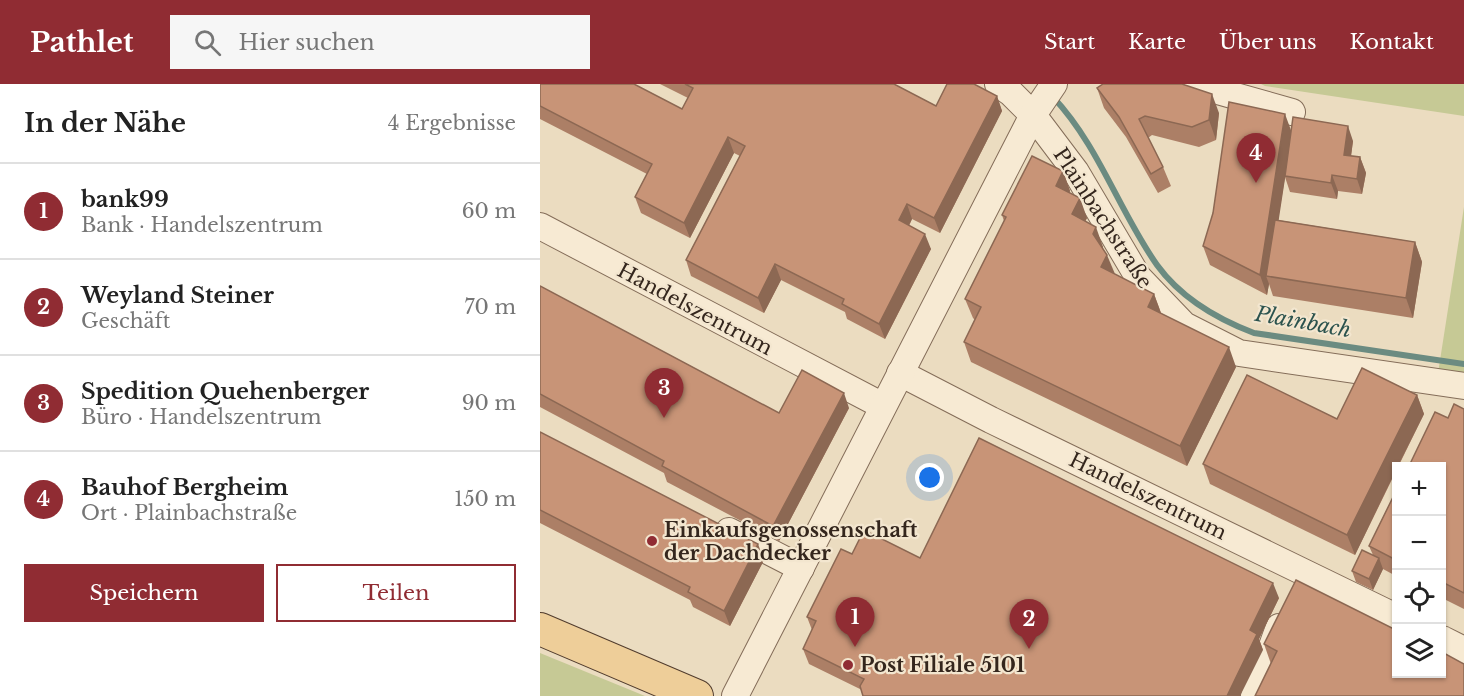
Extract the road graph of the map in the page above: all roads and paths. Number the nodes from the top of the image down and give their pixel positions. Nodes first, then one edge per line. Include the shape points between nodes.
1 (998, 84) edge
2 (1054, 84) edge
3 (1193, 84) edge
4 (1036, 110) junction
5 (1292, 112) dead end
6 (540, 226) edge
7 (900, 373) junction
8 (1464, 386) edge
9 (883, 406) junction
10 (710, 521) edge
11 (801, 568) junction
12 (1294, 589) junction
13 (1392, 616) edge
14 (540, 629) edge
15 (1446, 641) edge
16 (1464, 650) edge
17 (697, 696) edge
18 (735, 696) edge
19 (1254, 696) edge

1 - 4 street, Plainbachstraße
2 - 4 street
3 - 5 street
4 - 7 street
4 - 8 street, Plainbachstraße via 1138,277 1184,325 1239,353
6 - 9 street, Handelszentrum
7 - 9 street
7 - 12 street, Handelszentrum
9 - 11 street
10 - 11 street
11 - 18 street
12 - 13 street, Handelszentrum
12 - 19 street
14 - 17 main road
15 - 16 street

